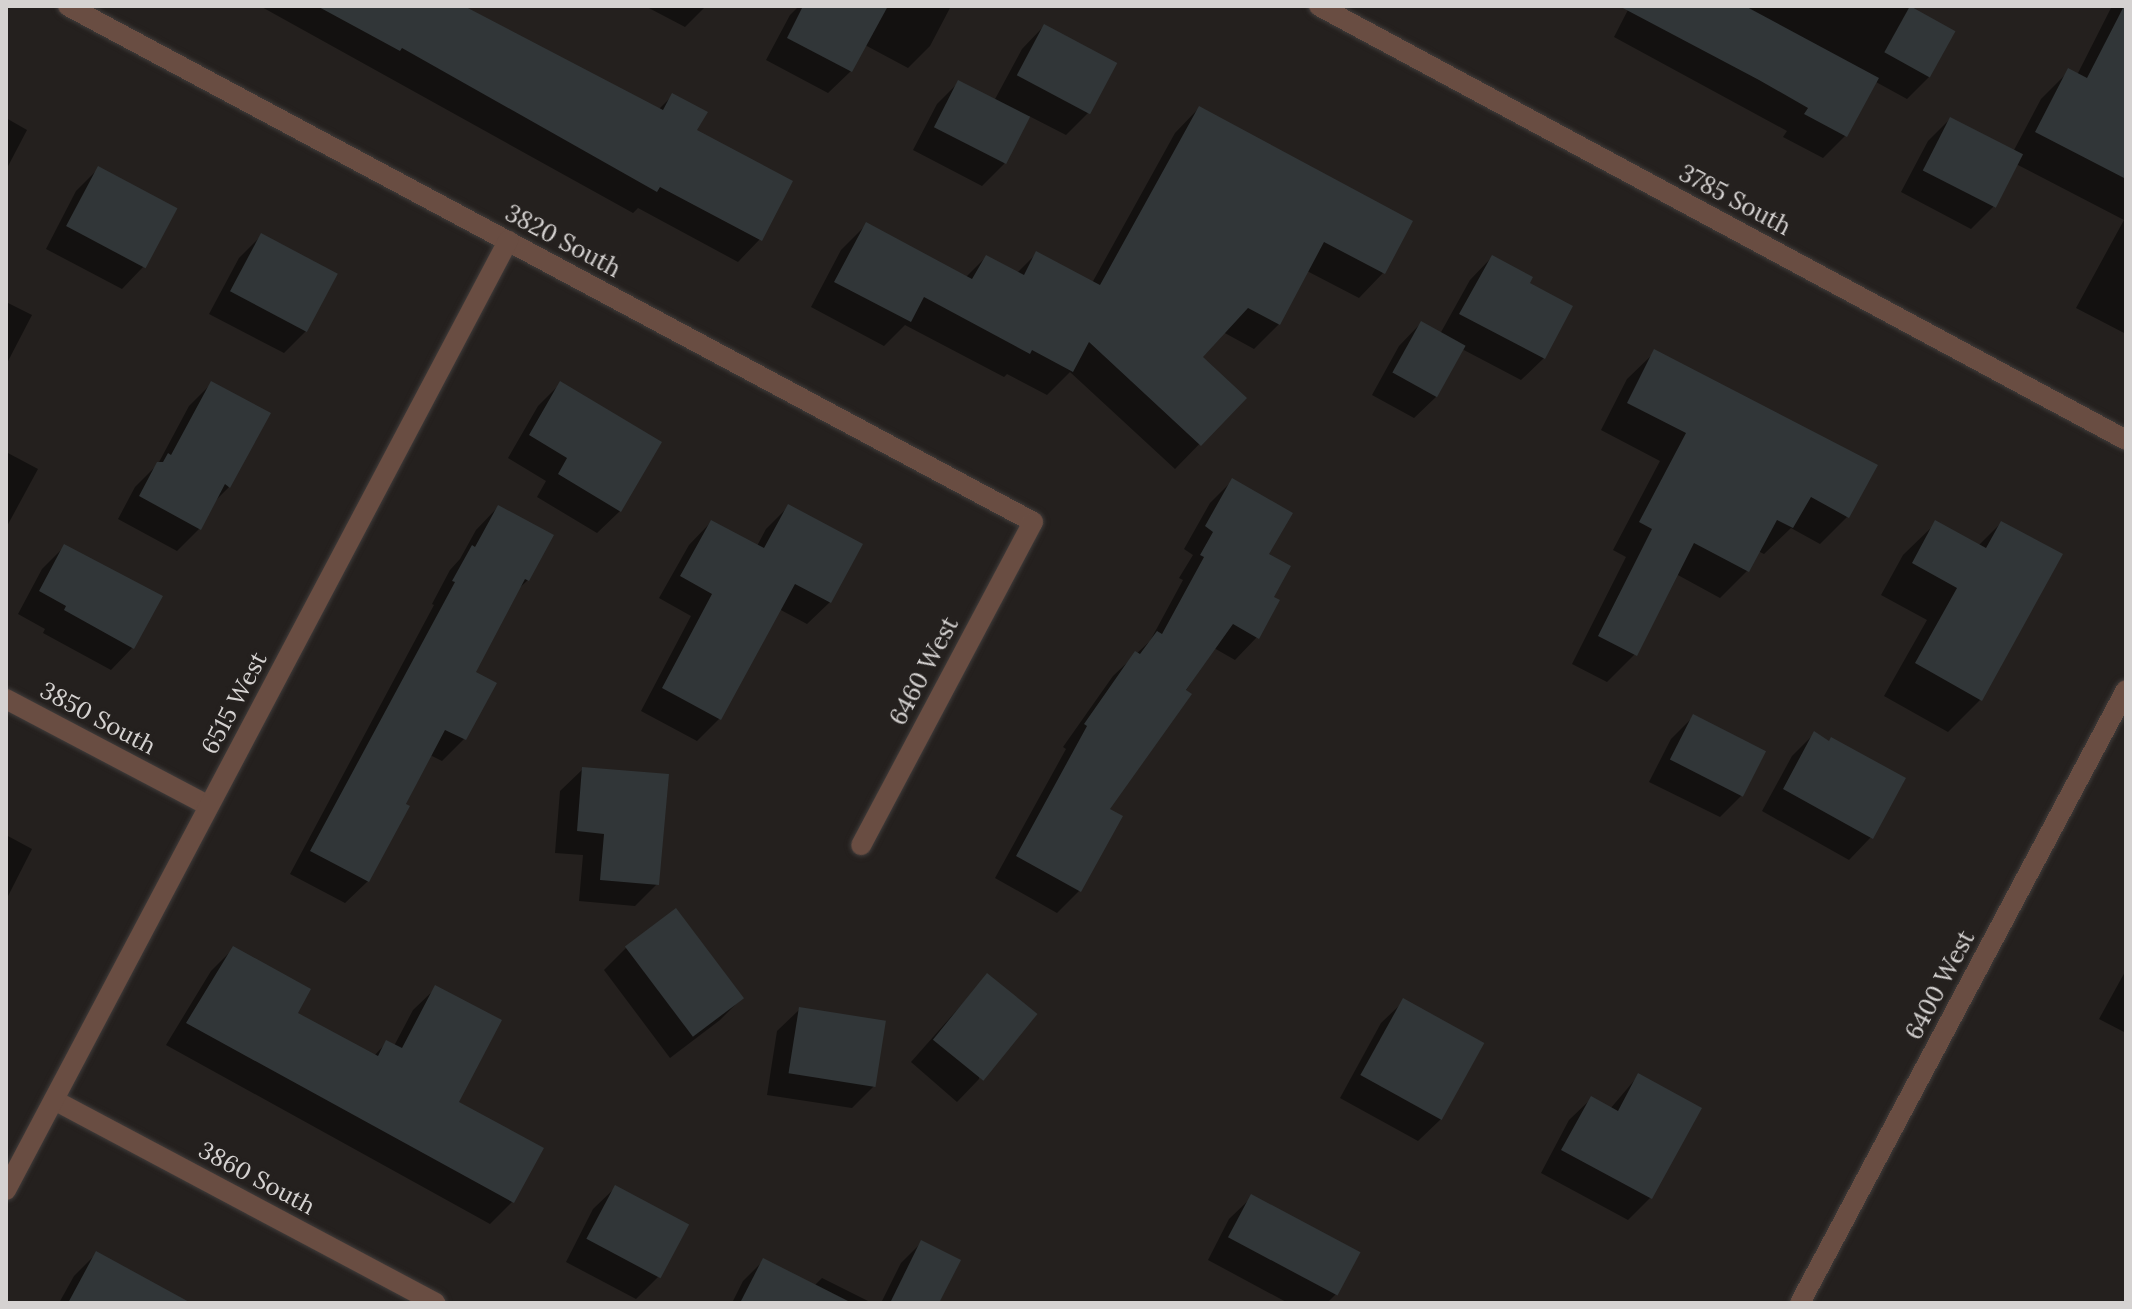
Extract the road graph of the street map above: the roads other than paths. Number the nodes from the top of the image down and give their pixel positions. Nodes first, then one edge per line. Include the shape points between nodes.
1 (68, 6) edge
2 (1329, 8) edge
3 (508, 241) junction
4 (2126, 440) edge
5 (1033, 522) joint
6 (2126, 690) edge
7 (6, 699) edge
8 (209, 806) junction
9 (861, 845) dead end
10 (54, 1100) junction
11 (6, 1190) edge
12 (435, 1303) edge
13 (1800, 1303) edge

1 - 3 street, 3820 South
2 - 4 street, 3785 South
3 - 5 street, 3820 South
3 - 8 street, 6515 West
5 - 9 street, 6460 West
6 - 13 street, 6400 West
7 - 8 street, 3850 South
8 - 10 street, 6515 West
10 - 11 street, 6515 West
10 - 12 street, 3860 South

